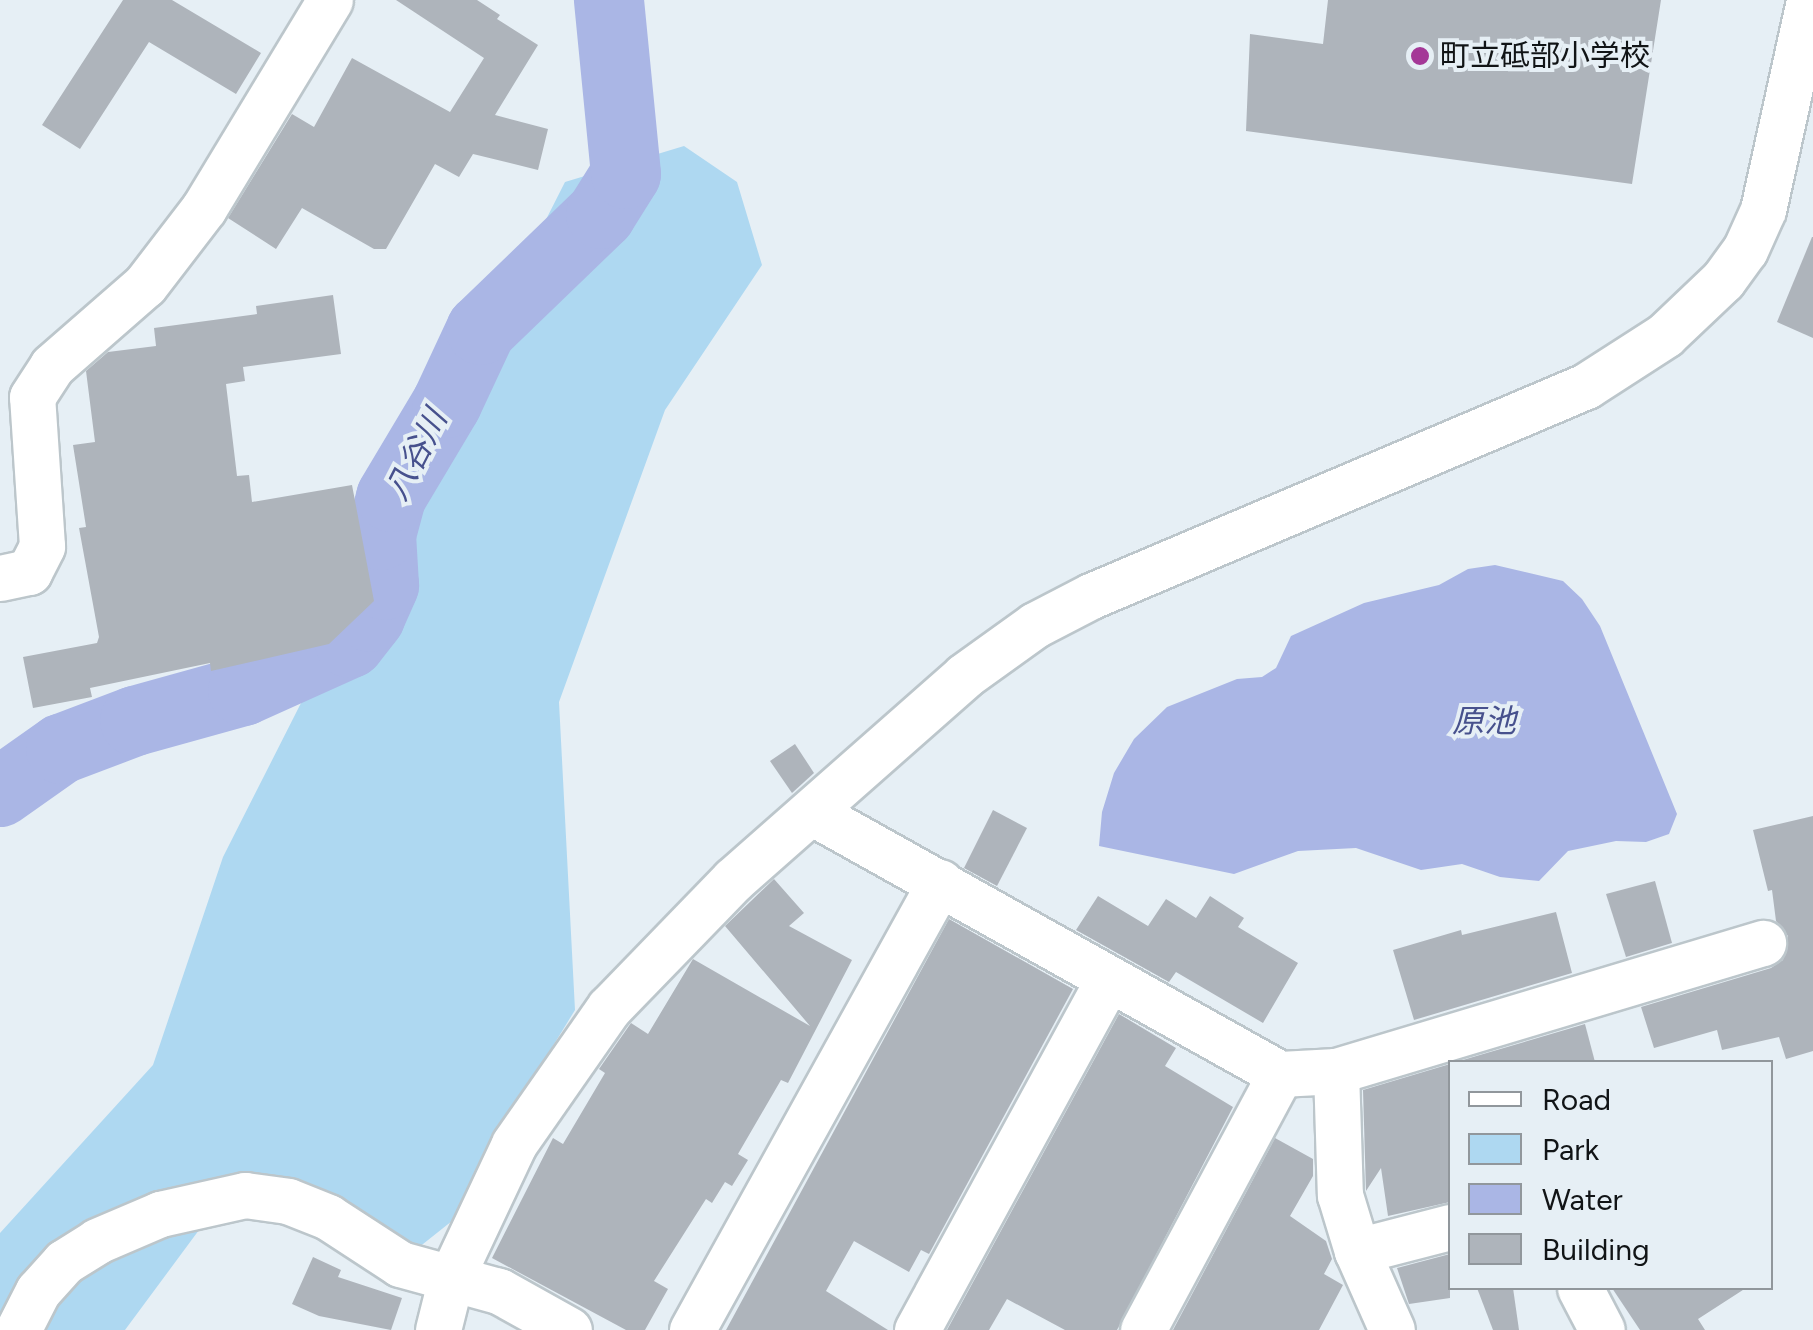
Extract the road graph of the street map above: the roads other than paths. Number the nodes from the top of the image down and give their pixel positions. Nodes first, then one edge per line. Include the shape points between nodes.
1 (330, 0) edge
2 (1809, 0) edge
3 (0, 578) edge
4 (813, 813) junction
5 (940, 882) junction
6 (1763, 944) dead end
7 (1108, 980) junction
8 (1336, 1071) junction
9 (1280, 1074) junction
10 (1448, 1228) edge
11 (1357, 1251) junction
12 (451, 1278) junction
13 (1581, 1290) edge
14 (1382, 1323) edge
15 (18, 1330) edge
16 (438, 1330) edge
17 (569, 1330) edge
18 (692, 1330) edge
19 (917, 1330) edge
20 (1144, 1330) edge
21 (1602, 1330) edge

1 - 3 street via 204,208 145,285 52,366 32,398 42,546 30,572
2 - 4 street via 1763,210 1722,280 1665,335 1586,386 1090,596 1035,626 964,676
4 - 5 street
4 - 12 street via 734,880 609,1008 514,1144
5 - 7 street
5 - 18 street
6 - 8 street
7 - 9 street
7 - 19 street
8 - 9 street
8 - 11 street via 1340,1195
9 - 20 street
10 - 11 street
11 - 14 street
12 - 15 street via 400,1264 288,1200 245,1196 160,1214 96,1242 64,1262 38,1291
12 - 16 street
12 - 17 street via 499,1291
13 - 21 street

